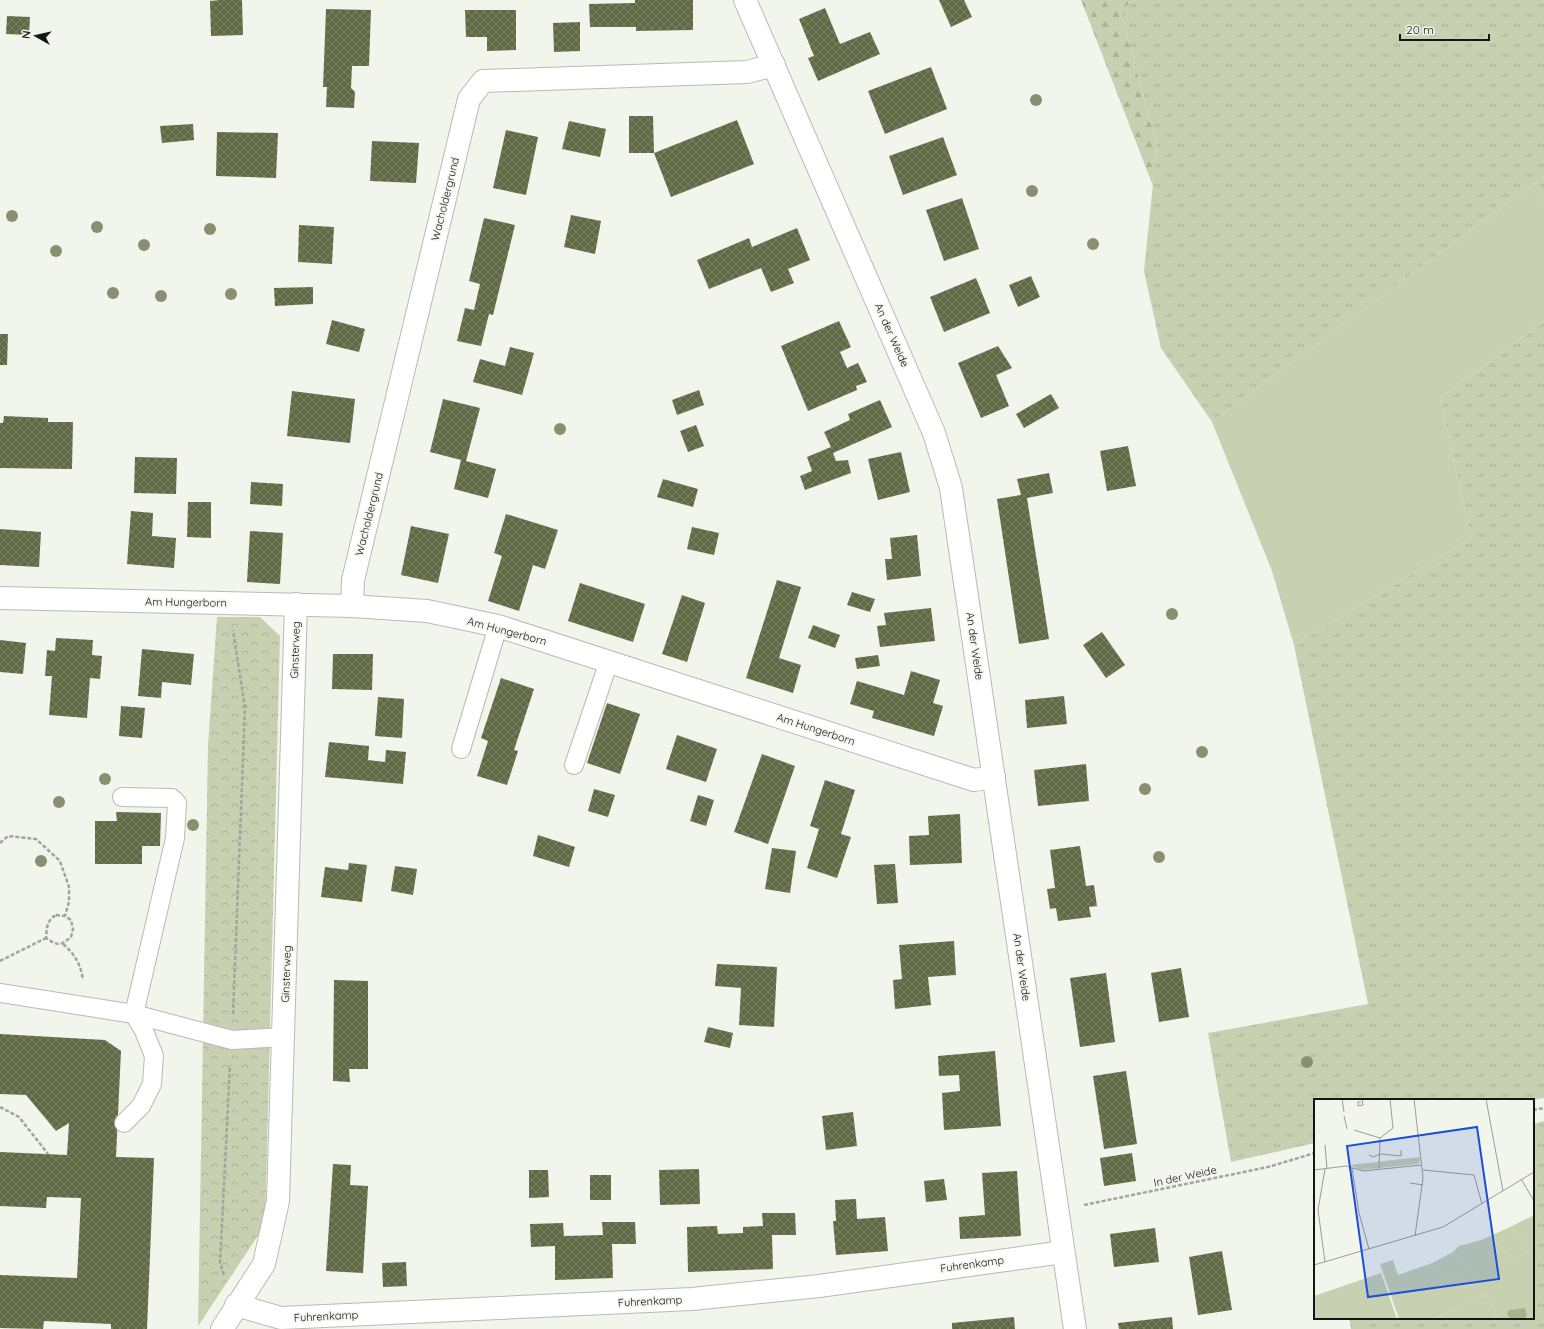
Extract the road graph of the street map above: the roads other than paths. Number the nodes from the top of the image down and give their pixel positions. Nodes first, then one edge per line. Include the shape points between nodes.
1 (745, 0) edge
2 (774, 65) junction
3 (0, 598) edge
4 (296, 604) junction
5 (352, 606) junction
6 (498, 626) junction
7 (609, 661) junction
8 (461, 749) dead end
9 (574, 765) dead end
10 (994, 777) junction
11 (122, 797) dead end
12 (0, 993) edge
13 (134, 1014) junction
14 (284, 1037) junction
15 (124, 1123) dead end
16 (1063, 1252) junction
17 (236, 1305) junction
18 (222, 1329) edge
19 (1075, 1329) edge

1 - 2 street, An der Weide
2 - 5 street, Wacholdergrund via 747,72 483,81 469,99 353,580
2 - 10 street, An der Weide via 939,447 951,488
3 - 4 street, Am Hungerborn
4 - 5 street, Am Hungerborn
4 - 14 street, Ginsterweg
5 - 6 street, Am Hungerborn via 427,611
6 - 7 street, Am Hungerborn
6 - 8 lane
7 - 9 lane
7 - 10 street, Am Hungerborn via 974,780
10 - 16 street, An der Weide
11 - 13 lane via 172,798 177,803 175,838
12 - 13 lane
13 - 14 lane via 232,1040
13 - 15 lane via 154,1056 152,1084 141,1106
14 - 17 street, Ginsterweg via 278,1201 264,1264
16 - 17 street, Fuhrenkamp via 819,1286 692,1299 281,1318
16 - 19 street, An der Weide
17 - 18 street, Ginsterweg

